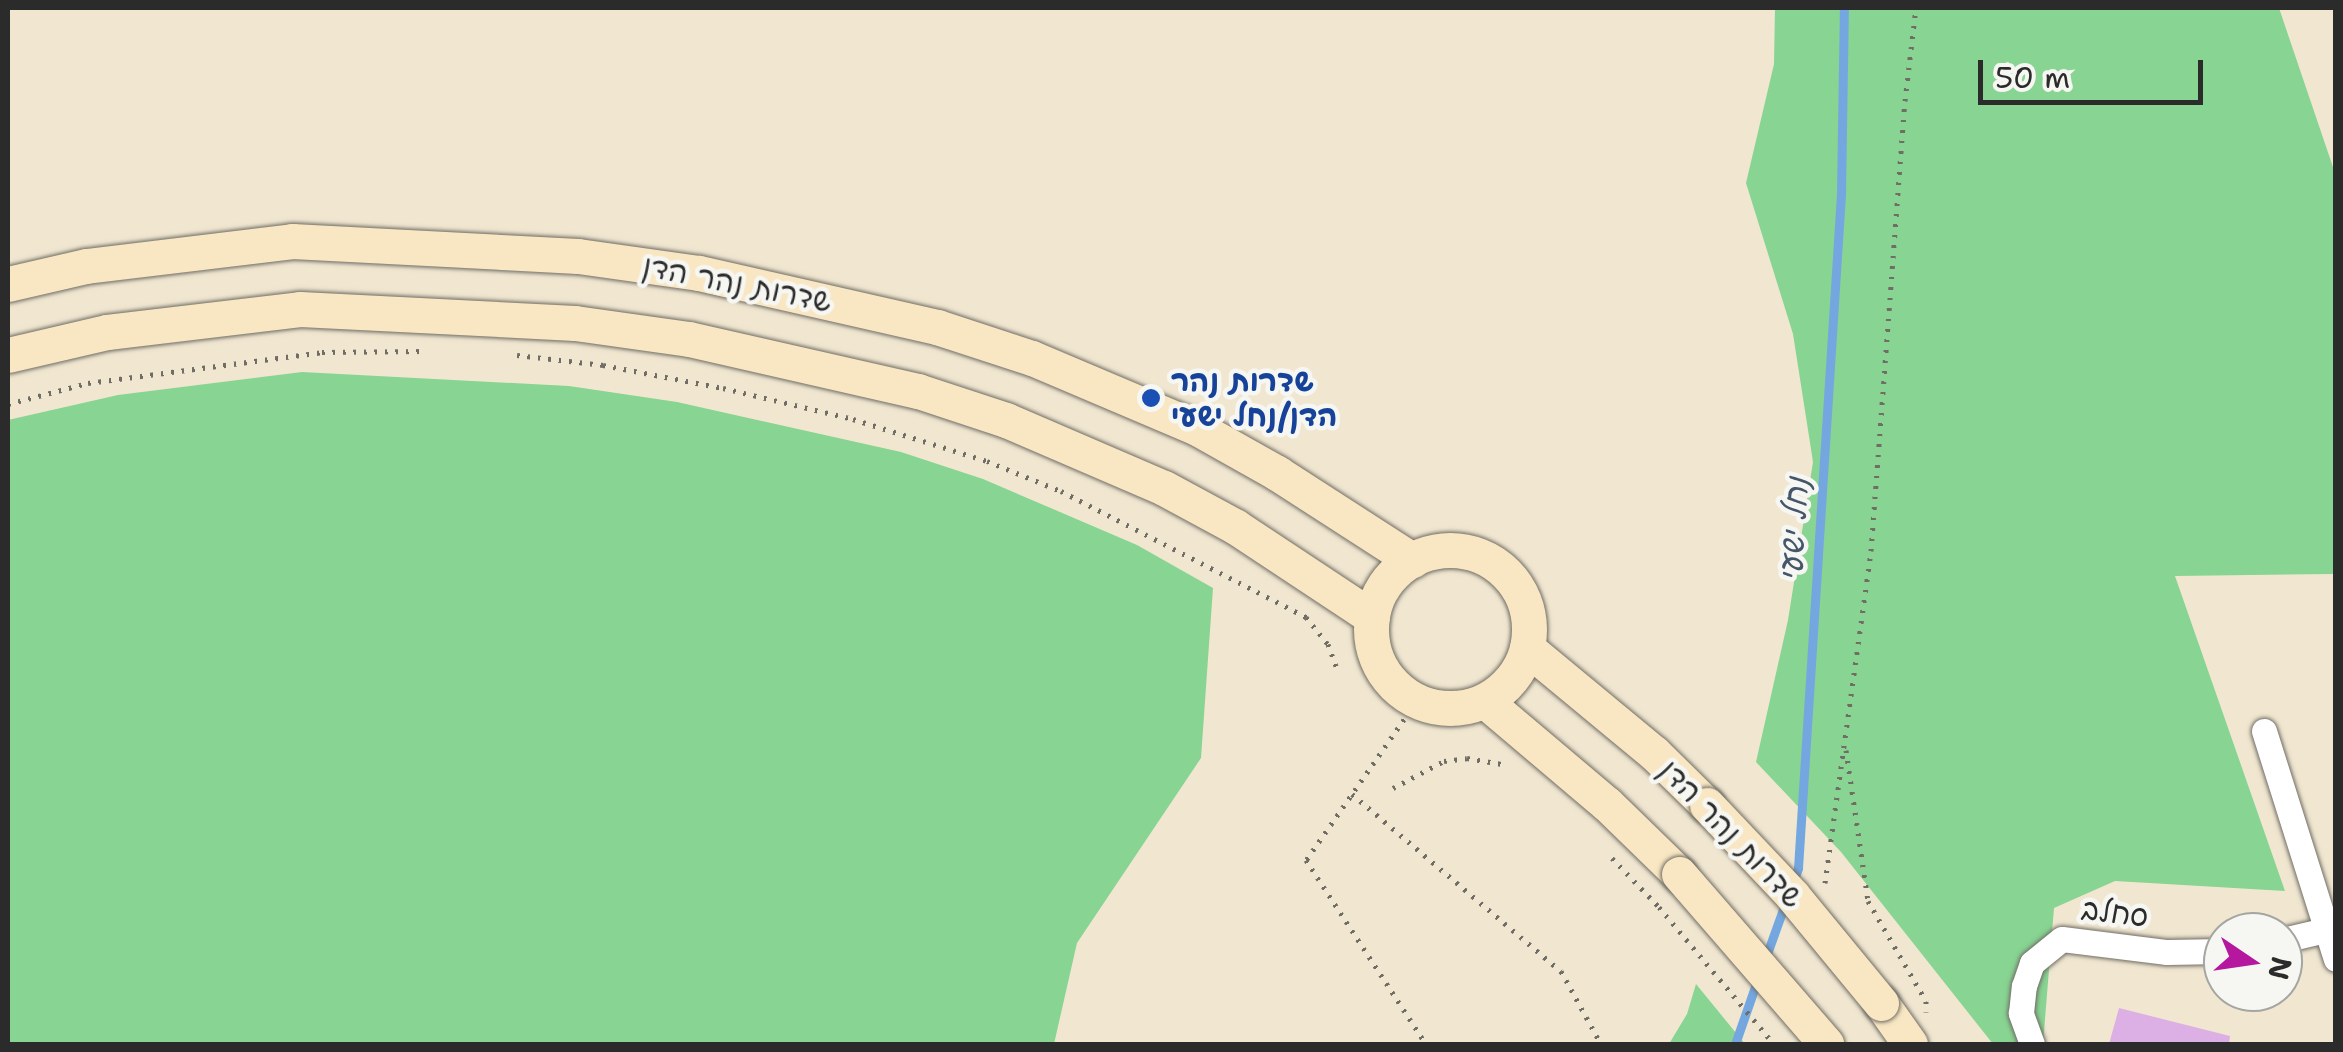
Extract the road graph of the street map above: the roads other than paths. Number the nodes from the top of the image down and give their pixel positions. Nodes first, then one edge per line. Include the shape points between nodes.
1 (8, 284) edge
2 (8, 355) edge
3 (1412, 560) junction
4 (1372, 616) junction
5 (1527, 648) junction
6 (1485, 701) junction
7 (2264, 731) dead end
8 (2326, 930) junction
9 (2303, 935) edge
10 (2203, 951) edge
11 (2336, 959) edge
12 (1918, 1030) edge
13 (1826, 1044) edge
14 (2032, 1044) edge

1 - 3 main road, שדרות נהר הדן via 86,266 292,241 578,256 699,274 937,326 1032,358 1199,430
2 - 4 main road via 107,332 300,308 575,323 689,339 918,391 1006,420 1164,488
3 - 4 main road via 1385,583
3 - 5 main road via 1462,551 1508,575 1529,622
4 - 6 main road via 1375,657 1398,690 1416,702 1462,708
5 - 6 main road via 1518,669
5 - 12 main road, שדרות נהר הדן, bridge via 1707,805 1881,1003
6 - 13 main road, bridge via 1679,874
7 - 8 street
8 - 9 street
8 - 11 street
10 - 14 street, סחלב via 2062,939 2032,963 2024,986 2021,1013

